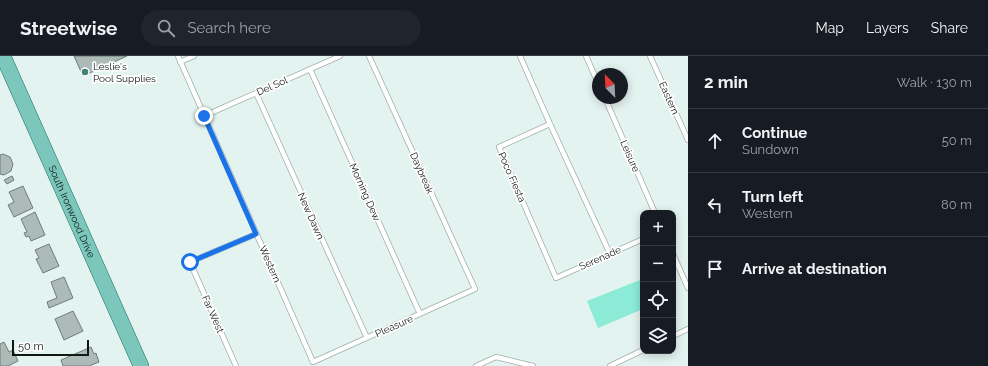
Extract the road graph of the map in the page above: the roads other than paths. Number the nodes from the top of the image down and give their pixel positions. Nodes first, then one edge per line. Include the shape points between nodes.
1 (3, 56) edge
2 (178, 56) edge
3 (194, 56) edge
4 (340, 56) edge
5 (370, 56) edge
6 (520, 56) edge
7 (586, 56) edge
8 (650, 56) edge
9 (180, 62) junction
10 (310, 69) junction
11 (592, 70) edge
12 (256, 93) junction
13 (608, 104) edge
14 (204, 116) junction
15 (550, 124) junction
16 (688, 140) edge
17 (654, 210) edge
18 (256, 234) junction
19 (640, 240) edge
20 (610, 254) junction
21 (676, 261) edge
22 (556, 278) joint
23 (688, 288) edge
24 (475, 290) joint
25 (420, 314) junction
26 (688, 329) edge
27 (676, 335) edge
28 (367, 338) junction
29 (640, 351) edge
30 (313, 362) joint
31 (522, 365) edge
32 (141, 366) edge
33 (236, 366) edge
34 (476, 366) edge
35 (533, 366) edge
36 (610, 366) edge

1 - 32 main road, South Ironwood Drive
2 - 9 lane, Western
3 - 9 lane
4 - 10 lane, Del Sol
5 - 24 lane, Daybreak
6 - 15 lane
7 - 11 lane
8 - 16 lane, Eastern
9 - 14 lane, Western
10 - 12 lane, Del Sol
10 - 25 lane, Morning Dew
12 - 14 lane, Del Sol
12 - 28 lane, New Dawn
13 - 17 lane, Leisure
14 - 18 lane, Western
15 - 20 lane
15 - 22 lane, Poco Fiesta via 499,148
18 - 30 lane, Western
18 - 33 lane, Far West via 190,262
19 - 20 lane, Serenade
20 - 22 lane, Serenade
21 - 23 lane
24 - 25 lane, Pleasure
25 - 28 lane, Pleasure
26 - 27 lane
28 - 30 lane, Pleasure
29 - 36 lane
31 - 34 lane via 496,357
31 - 35 lane

